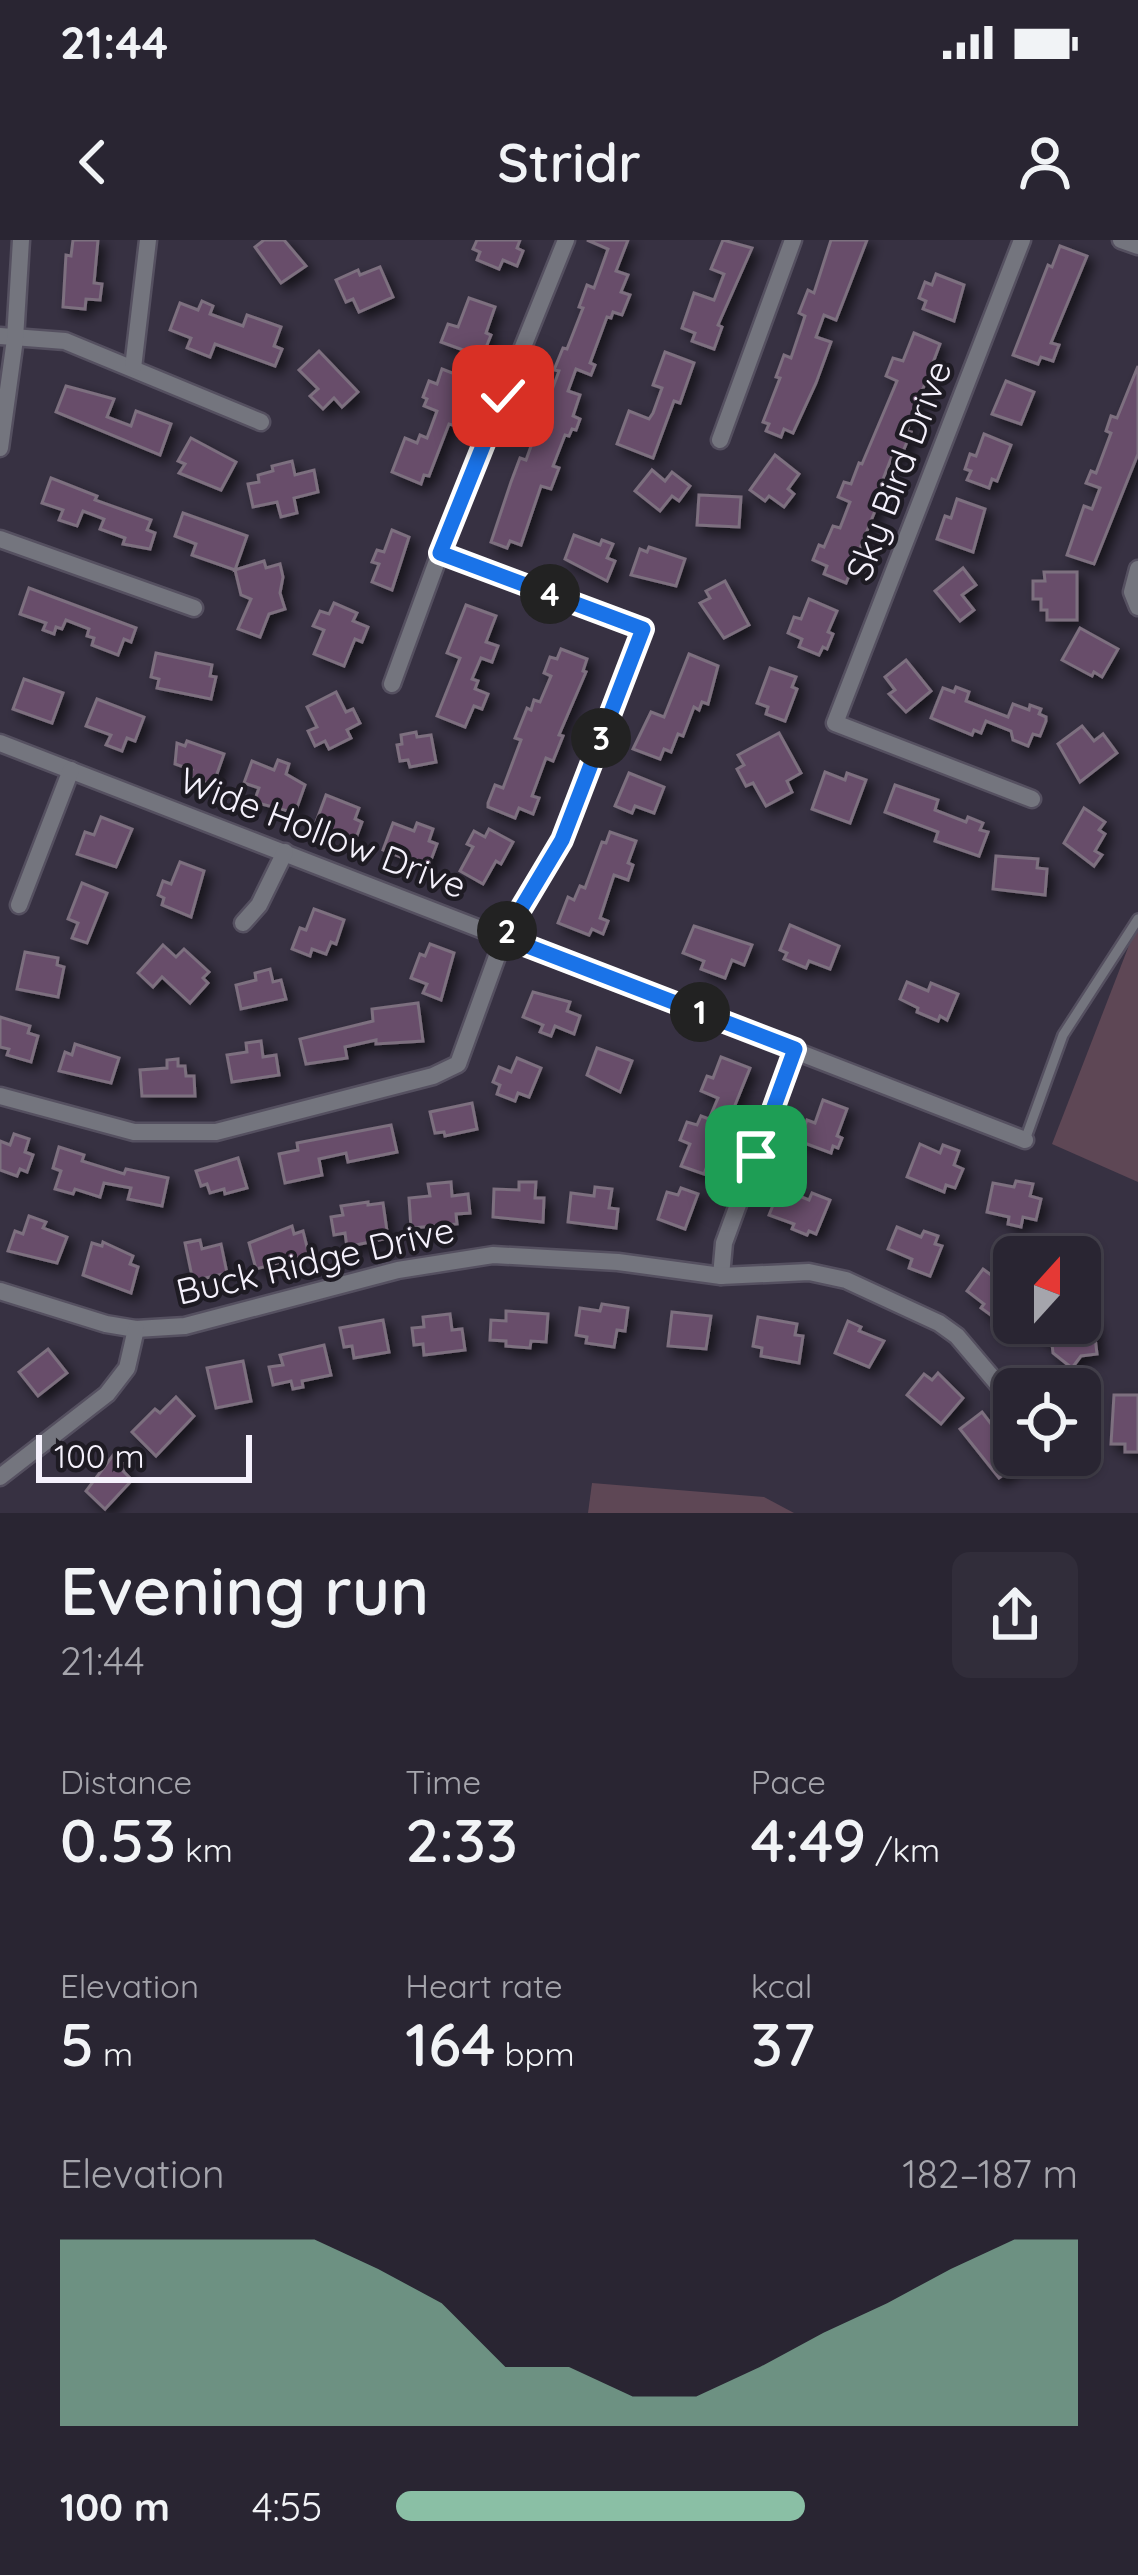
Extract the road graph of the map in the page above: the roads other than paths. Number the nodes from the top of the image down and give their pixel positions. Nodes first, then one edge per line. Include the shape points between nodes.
1 (21, 240) edge
2 (148, 240) edge
3 (566, 240) edge
4 (794, 240) edge
5 (1022, 240) edge
6 (1121, 240) edge
7 (1138, 246) edge
8 (8, 338) edge
9 (133, 368) junction
10 (261, 422) dead end
11 (720, 440) dead end
12 (0, 448) edge
13 (0, 539) edge
14 (440, 553) junction
15 (1138, 569) edge
16 (1136, 606) edge
17 (194, 608) dead end
18 (392, 684) dead end
19 (0, 743) edge
20 (71, 770) junction
21 (1031, 799) dead end
22 (284, 852) junction
23 (19, 905) dead end
24 (1138, 919) edge
25 (243, 923) dead end
26 (504, 937) junction
27 (795, 1049) junction
28 (0, 1096) edge
29 (1025, 1140) joint
30 (721, 1276) junction
31 (0, 1291) edge
32 (136, 1329) junction
33 (993, 1379) edge
34 (0, 1477) edge

1 - 8 street
2 - 9 street
3 - 14 street
4 - 11 street
5 - 21 street, Sky Bird Drive via 836,723
6 - 7 street
8 - 9 street via 65,340
8 - 12 street
9 - 10 street
13 - 17 street
14 - 18 street
14 - 26 street via 643,629 562,840
15 - 16 street
19 - 20 street, Wide Hollow Drive
20 - 22 street, Wide Hollow Drive
20 - 23 street
22 - 25 street
22 - 26 street, Wide Hollow Drive
24 - 29 lane via 1063,1035
26 - 27 street, Wide Hollow Drive
26 - 28 street via 458,1064 433,1076 216,1132 134,1132
27 - 29 street, Wide Hollow Drive
27 - 30 street via 724,1243
30 - 32 street, Buck Ridge Drive via 493,1255 398,1270 185,1326
30 - 33 street, Buck Ridge Drive via 809,1272 846,1280 939,1323
31 - 32 street, Buck Ridge Drive
32 - 34 street via 127,1368 107,1394

